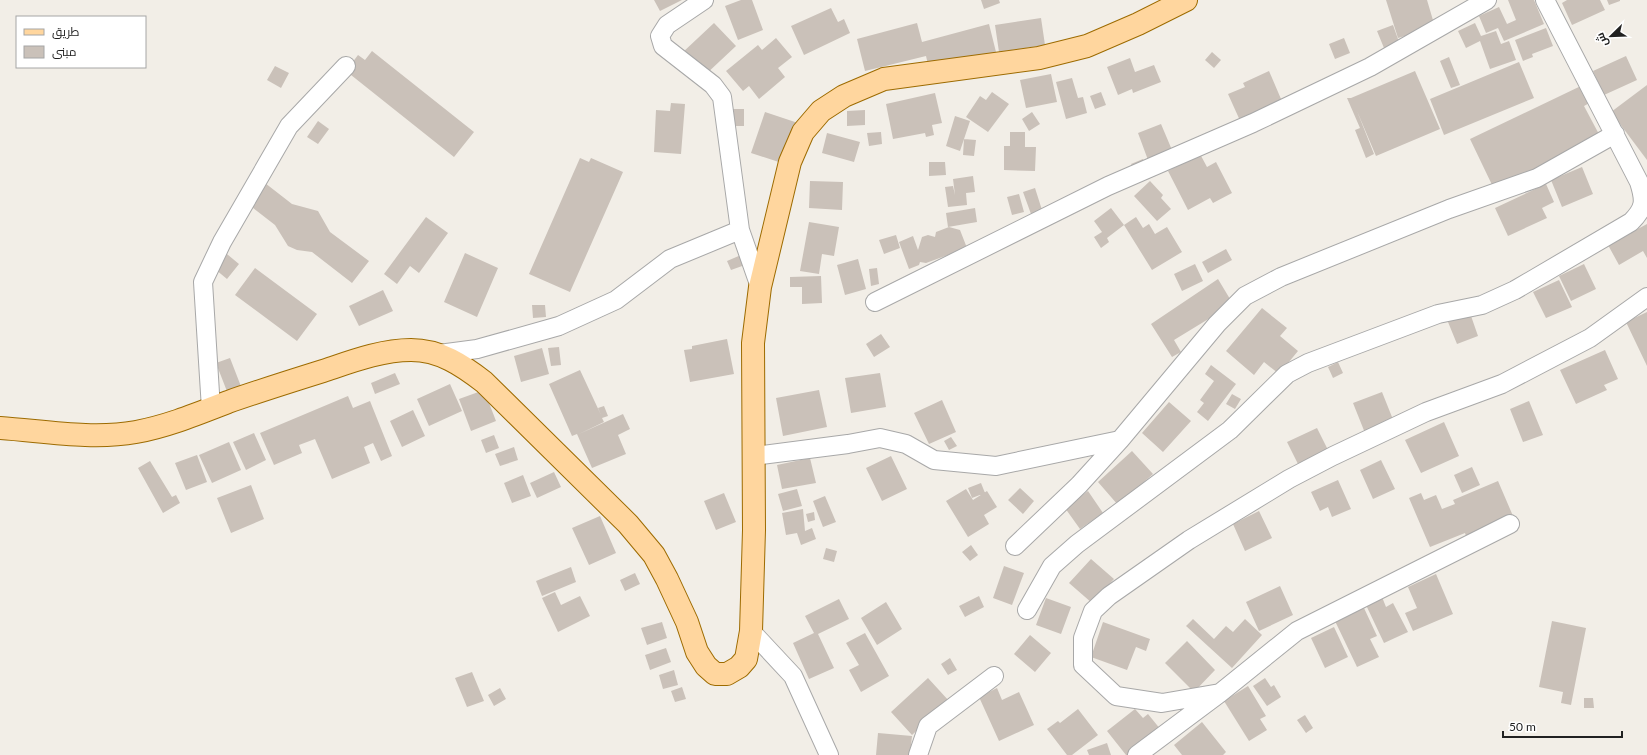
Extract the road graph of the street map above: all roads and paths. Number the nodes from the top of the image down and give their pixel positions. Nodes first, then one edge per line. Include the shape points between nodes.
1 (704, 0) edge
2 (1186, 0) edge
3 (1487, 0) edge
4 (1545, 0) edge
5 (346, 66) dead end
6 (1615, 134) junction
7 (740, 230) junction
8 (760, 287) junction
9 (1647, 297) edge
10 (874, 302) dead end
11 (439, 354) junction
12 (211, 409) junction
13 (0, 428) edge
14 (1120, 440) junction
15 (754, 456) junction
16 (1510, 524) dead end
17 (1014, 546) dead end
18 (1027, 610) dead end
19 (751, 632) junction
20 (994, 676) dead end
21 (1220, 693) junction
22 (829, 755) edge
23 (918, 755) edge
24 (1137, 755) edge

1 - 7 street via 667,25 660,36 663,46 713,85 722,97
2 - 8 main road via 1087,46 1039,58 884,79 844,96 821,111 803,132 790,162
3 - 10 street via 1370,67 1253,123 1108,186
4 - 6 street
5 - 12 street via 289,126 222,242 203,282
6 - 14 street via 1537,178 1434,214 1281,277 1245,296 1217,324
6 - 18 street via 1639,182 1643,198 1641,212 1631,222 1515,290 1482,305 1431,317 1308,363 1287,374 1230,430 1052,566
7 - 8 street
7 - 11 street via 670,259 616,300 559,326 477,349
8 - 15 main road via 753,343
9 - 21 street via 1590,338 1502,384 1426,412 1289,479 1189,540 1109,596 1093,611 1083,638 1083,665 1116,696 1162,703
11 - 12 main road via 411,350 386,353
11 - 19 main road via 461,364 484,382 628,524 654,555 667,578 687,622 697,652 706,666 715,674 727,674 739,667 746,659
12 - 13 main road via 172,423 127,433 97,435
14 - 15 street via 996,466 934,460 906,444 880,438
14 - 17 street via 1079,485
15 - 19 main road
16 - 21 street via 1297,631
19 - 22 street via 793,676
20 - 23 street via 928,726
21 - 24 street

